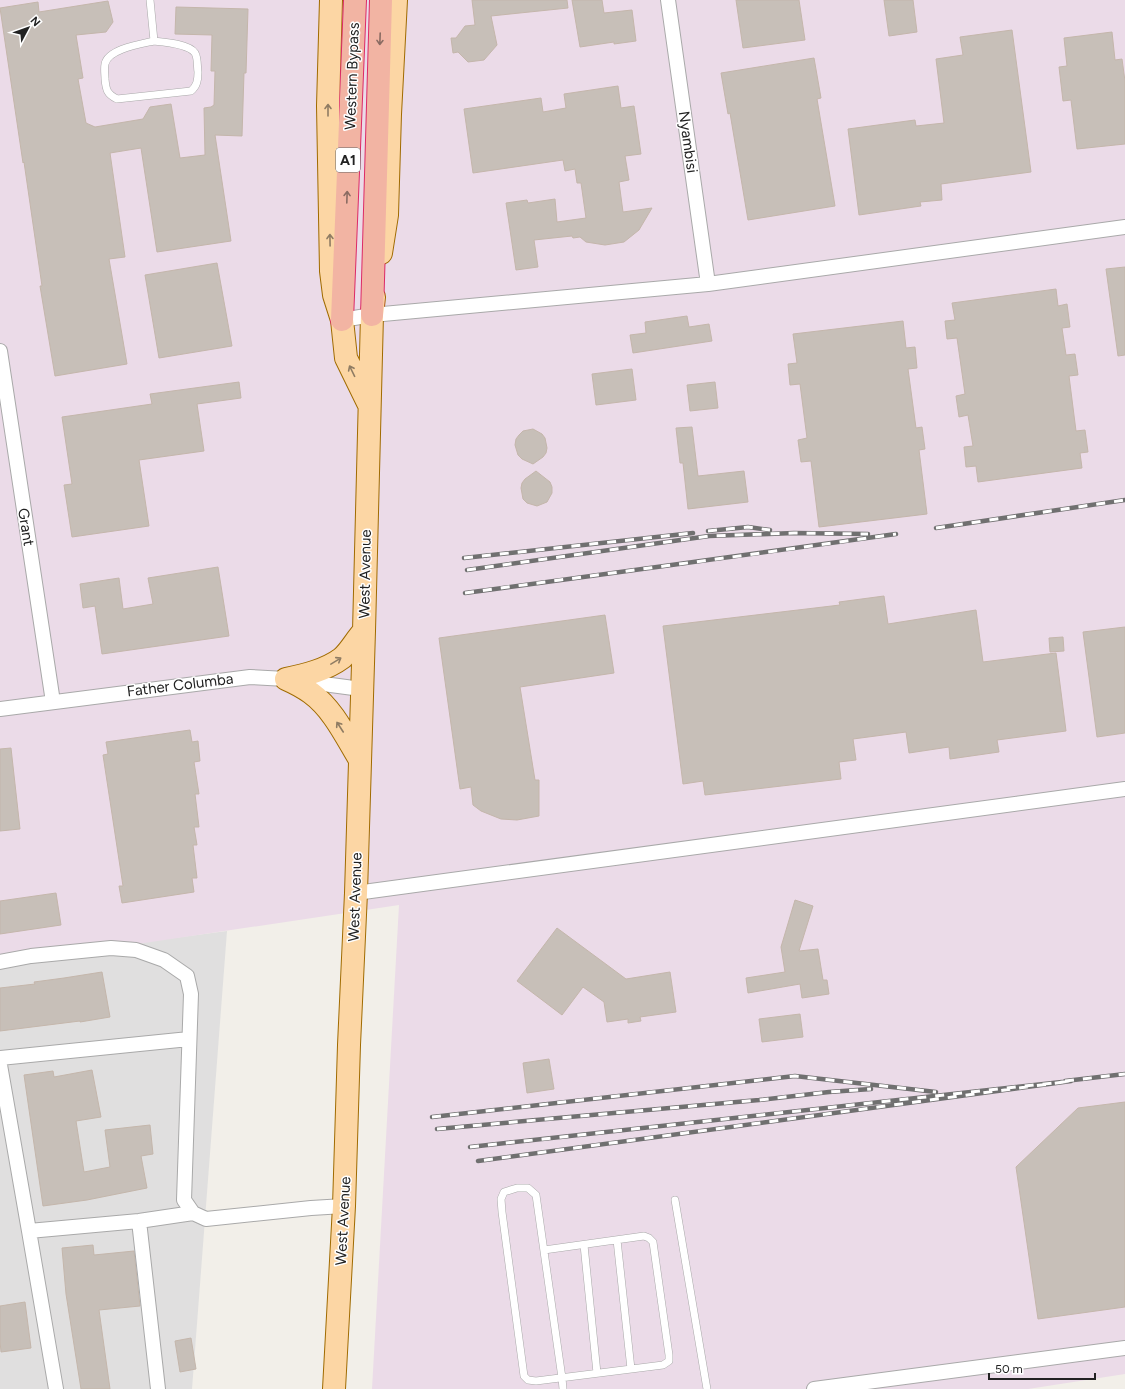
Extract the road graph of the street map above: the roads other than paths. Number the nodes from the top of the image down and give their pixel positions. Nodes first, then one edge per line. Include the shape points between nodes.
1 (150, 0) edge
2 (355, 0) edge
3 (381, 0) edge
4 (396, 0) edge
5 (668, 0) edge
6 (329, 3) edge
7 (154, 41) junction
8 (1125, 227) edge
9 (708, 284) junction
10 (372, 314) junction
11 (342, 320) junction
12 (0, 351) edge
13 (369, 406) junction
14 (364, 631) junction
15 (286, 679) junction
16 (361, 689) junction
17 (53, 702) junction
18 (0, 709) edge
19 (360, 760) junction
20 (1125, 789) edge
21 (356, 893) junction
22 (0, 962) edge
23 (189, 1039) junction
24 (0, 1058) edge
25 (0, 1065) edge
26 (675, 1200) dead end
27 (344, 1206) junction
28 (193, 1213) junction
29 (139, 1220) junction
30 (29, 1231) junction
31 (617, 1240) junction
32 (584, 1245) junction
33 (544, 1250) junction
34 (1125, 1348) edge
35 (631, 1369) junction
36 (597, 1373) junction
37 (562, 1378) junction
38 (334, 1379) edge
39 (56, 1389) edge
40 (158, 1389) edge
41 (345, 1389) edge
42 (563, 1389) edge
43 (706, 1389) edge
44 (814, 1389) edge

1 - 7 lane
11 -> 2 highway, Western Bypass / A1
3 -> 10 highway, Western Bypass / A1
4 - 10 main road, West Avenue via 387,215
5 - 9 street, Nyambisi
11 -> 6 main road, West Avenue via 334,295 331,271
7 - 7 lane via 116,52 108,59 104,71 106,90 110,96 117,99 191,91 195,88 198,80 196,54 172,43
8 - 9 street
9 - 10 street
10 - 11 street
10 - 13 main road, West Avenue
13 -> 11 main road, West Avenue via 346,358
12 - 17 street, Grant
13 - 14 main road, West Avenue
15 -> 14 main road via 309,674 337,660 350,649
14 - 16 main road, West Avenue
15 - 16 street, Father Columba
15 - 17 street, Father Columba via 227,679
19 -> 15 main road via 325,706 312,693
16 - 19 main road, West Avenue
17 - 18 street, Father Columba
19 - 21 main road, West Avenue
20 - 21 street
21 - 27 main road, West Avenue
22 - 23 street via 31,956 111,948 136,950 164,960 187,976 191,994
23 - 24 street
23 - 28 street via 184,1200
25 - 30 street
26 - 43 lane
27 - 28 street via 206,1219
27 - 38 main road, West Avenue
28 - 29 street
29 - 30 street
29 - 40 street
30 - 39 street
31 - 32 lane
31 - 35 lane
31 - 35 lane via 644,1236 653,1242 669,1355 669,1361 663,1365
32 - 33 lane
32 - 36 lane
33 - 37 lane
33 - 37 lane via 536,1195 528,1188 504,1192 501,1199 524,1376 528,1380 536,1381
34 - 44 street
35 - 36 lane
36 - 37 lane
37 - 42 lane
38 - 41 street

